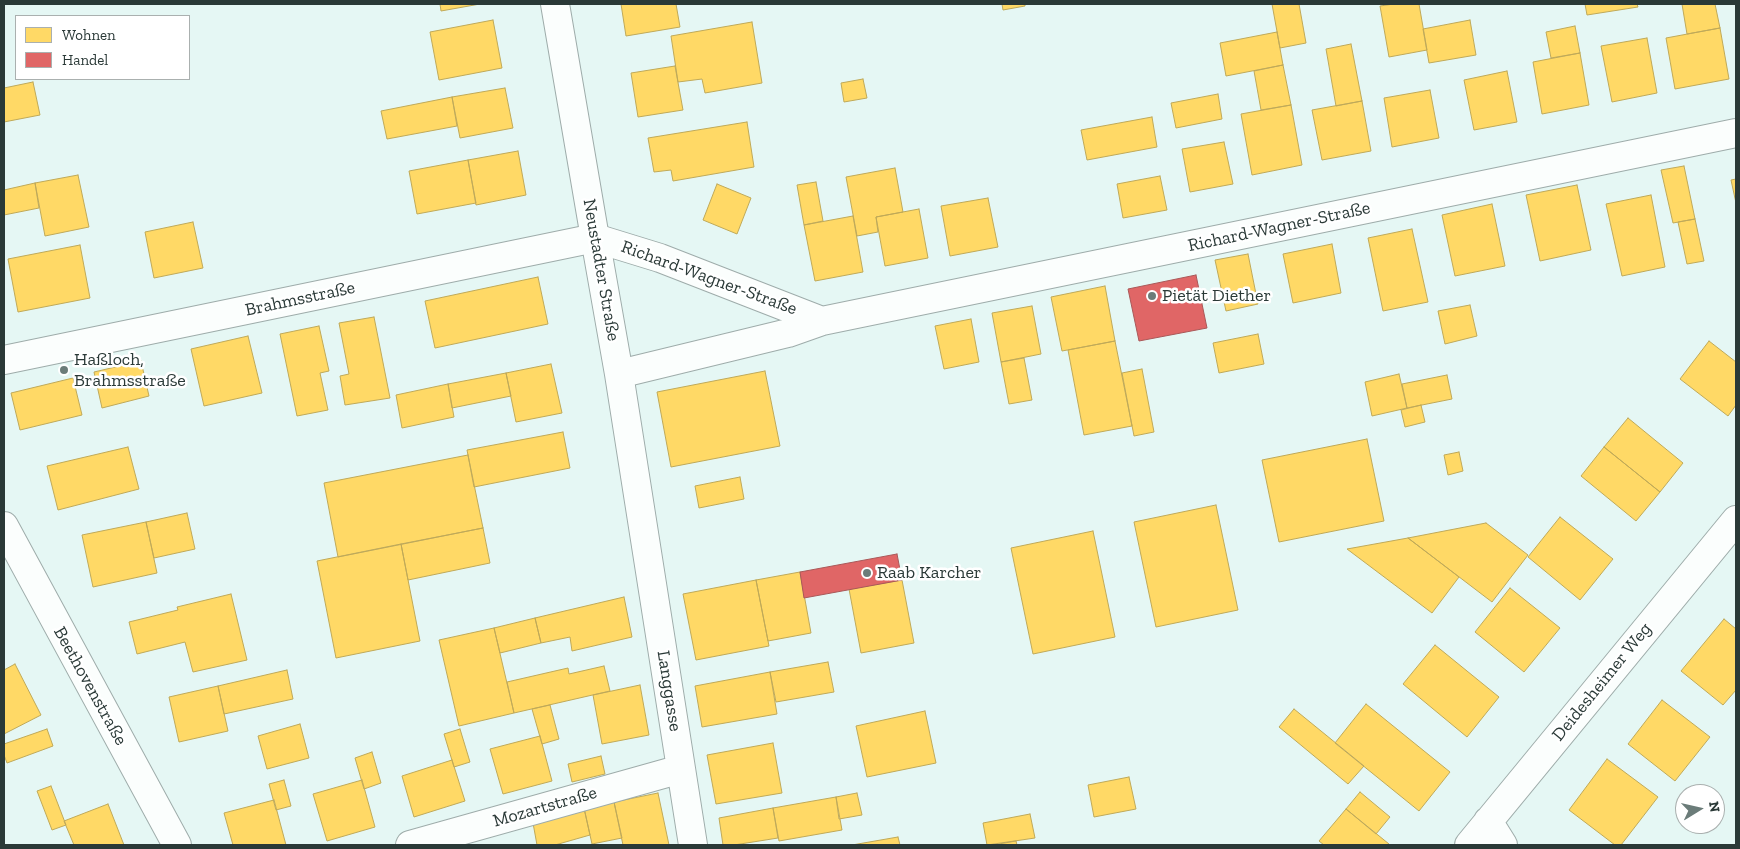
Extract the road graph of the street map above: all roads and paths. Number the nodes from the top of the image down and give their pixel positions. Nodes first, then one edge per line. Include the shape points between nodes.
1 (555, 4) edge
2 (1736, 133) edge
3 (595, 238) junction
4 (822, 321) junction
5 (4, 360) edge
6 (620, 374) junction
7 (1736, 520) edge
8 (4, 526) edge
9 (644, 537) joint
10 (681, 769) junction
11 (1488, 821) junction
12 (177, 845) edge
13 (410, 845) edge
14 (693, 845) edge
15 (1469, 845) edge
16 (1503, 845) edge

1 - 3 street, Neustadter Straße
2 - 4 street, Richard-Wagner-Straße
3 - 4 street, Richard-Wagner-Straße via 660,258
3 - 5 street, Brahmsstraße
3 - 6 street, Neustadter Straße
4 - 6 street, Richard-Wagner-Straße via 788,333
6 - 9 street, Neustadter Straße
7 - 11 street, Deidesheimer Weg
8 - 12 street, Beethovenstraße
9 - 10 street, Langgasse
10 - 13 street, Mozartstraße
10 - 14 street, Langgasse
11 - 15 street, Deidesheimer Weg
11 - 16 street

